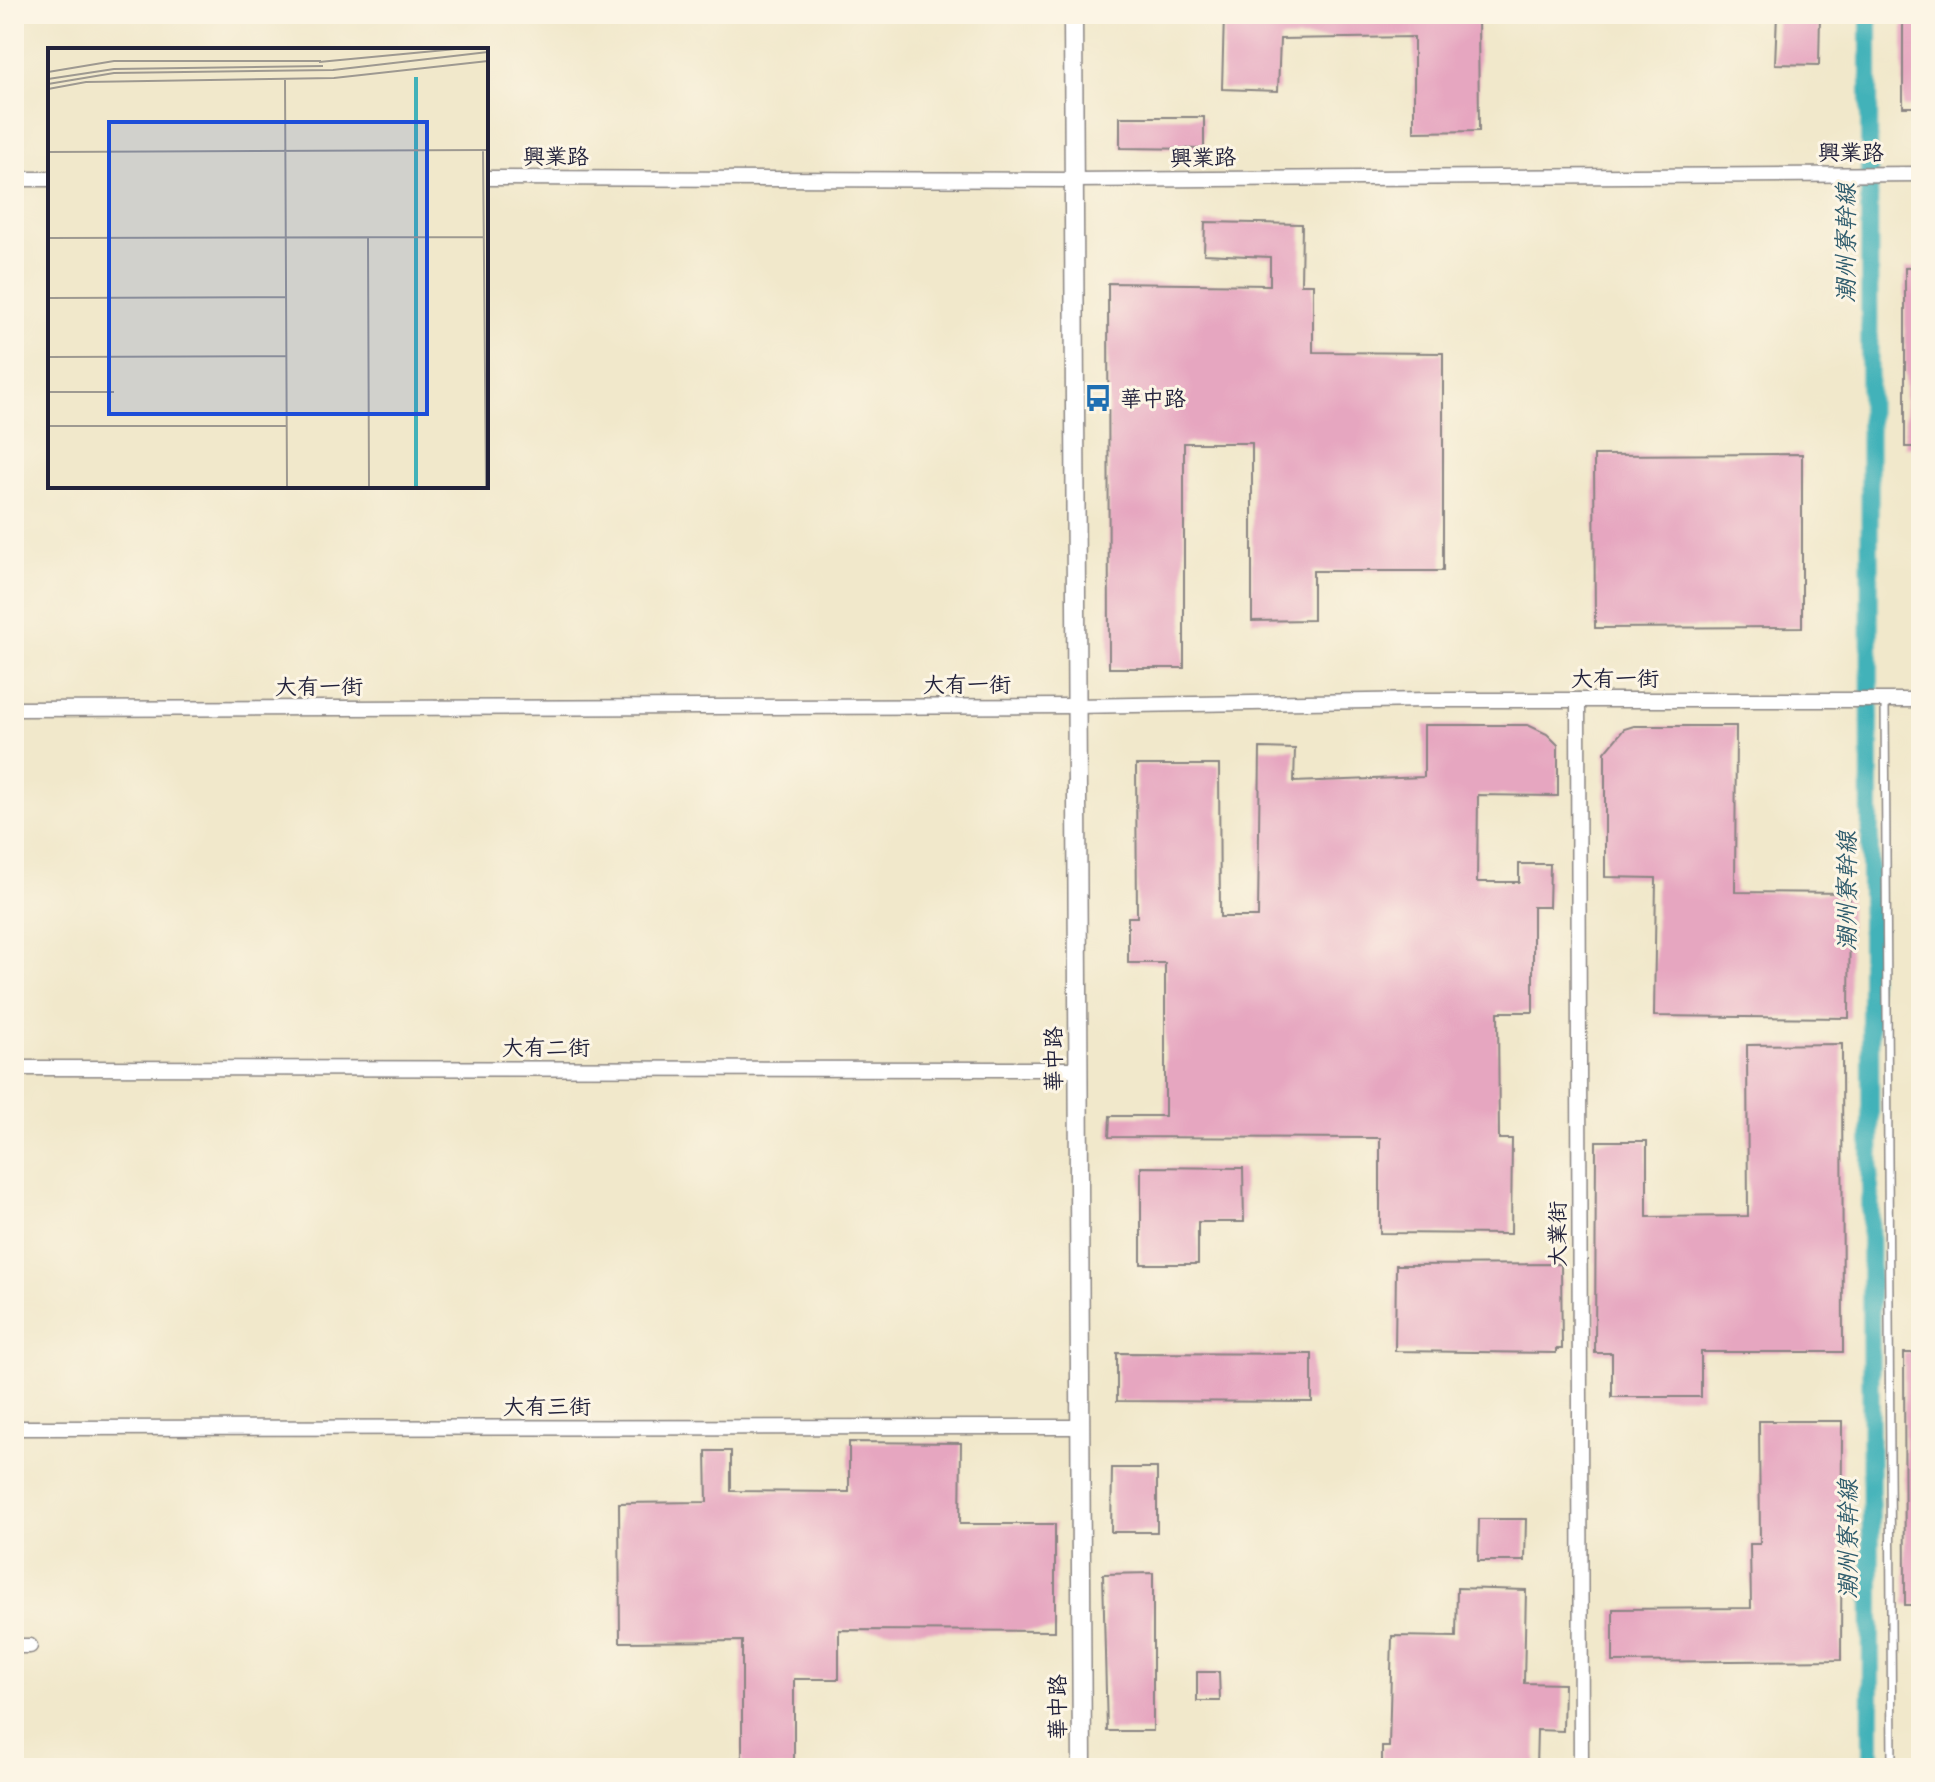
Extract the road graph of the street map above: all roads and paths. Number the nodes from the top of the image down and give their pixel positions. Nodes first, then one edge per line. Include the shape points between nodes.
1 (1073, 14) edge
2 (1921, 174) edge
3 (488, 178) edge
4 (14, 179) edge
5 (48, 179) edge
6 (1072, 180) junction
7 (1578, 700) junction
8 (1885, 700) junction
9 (1921, 700) edge
10 (1075, 706) junction
11 (14, 709) edge
12 (14, 1068) edge
13 (1077, 1069) junction
14 (1080, 1427) junction
15 (14, 1428) edge
16 (14, 1646) edge
17 (30, 1646) dead end
18 (1082, 1768) edge
19 (1581, 1768) edge
20 (1892, 1768) edge

1 - 6 street, 華中路
2 - 6 street, 興業路
3 - 6 street, 興業路
4 - 5 street
6 - 10 street, 華中路
7 - 8 street, 大有一街
7 - 10 street, 大有一街
7 - 19 street, 大業街
8 - 9 street, 大有一街
8 - 20 lane
10 - 11 street, 大有一街
10 - 13 street, 華中路
12 - 13 street, 大有二街
13 - 14 street, 華中路
14 - 15 street, 大有三街
14 - 18 street, 華中路
16 - 17 street

